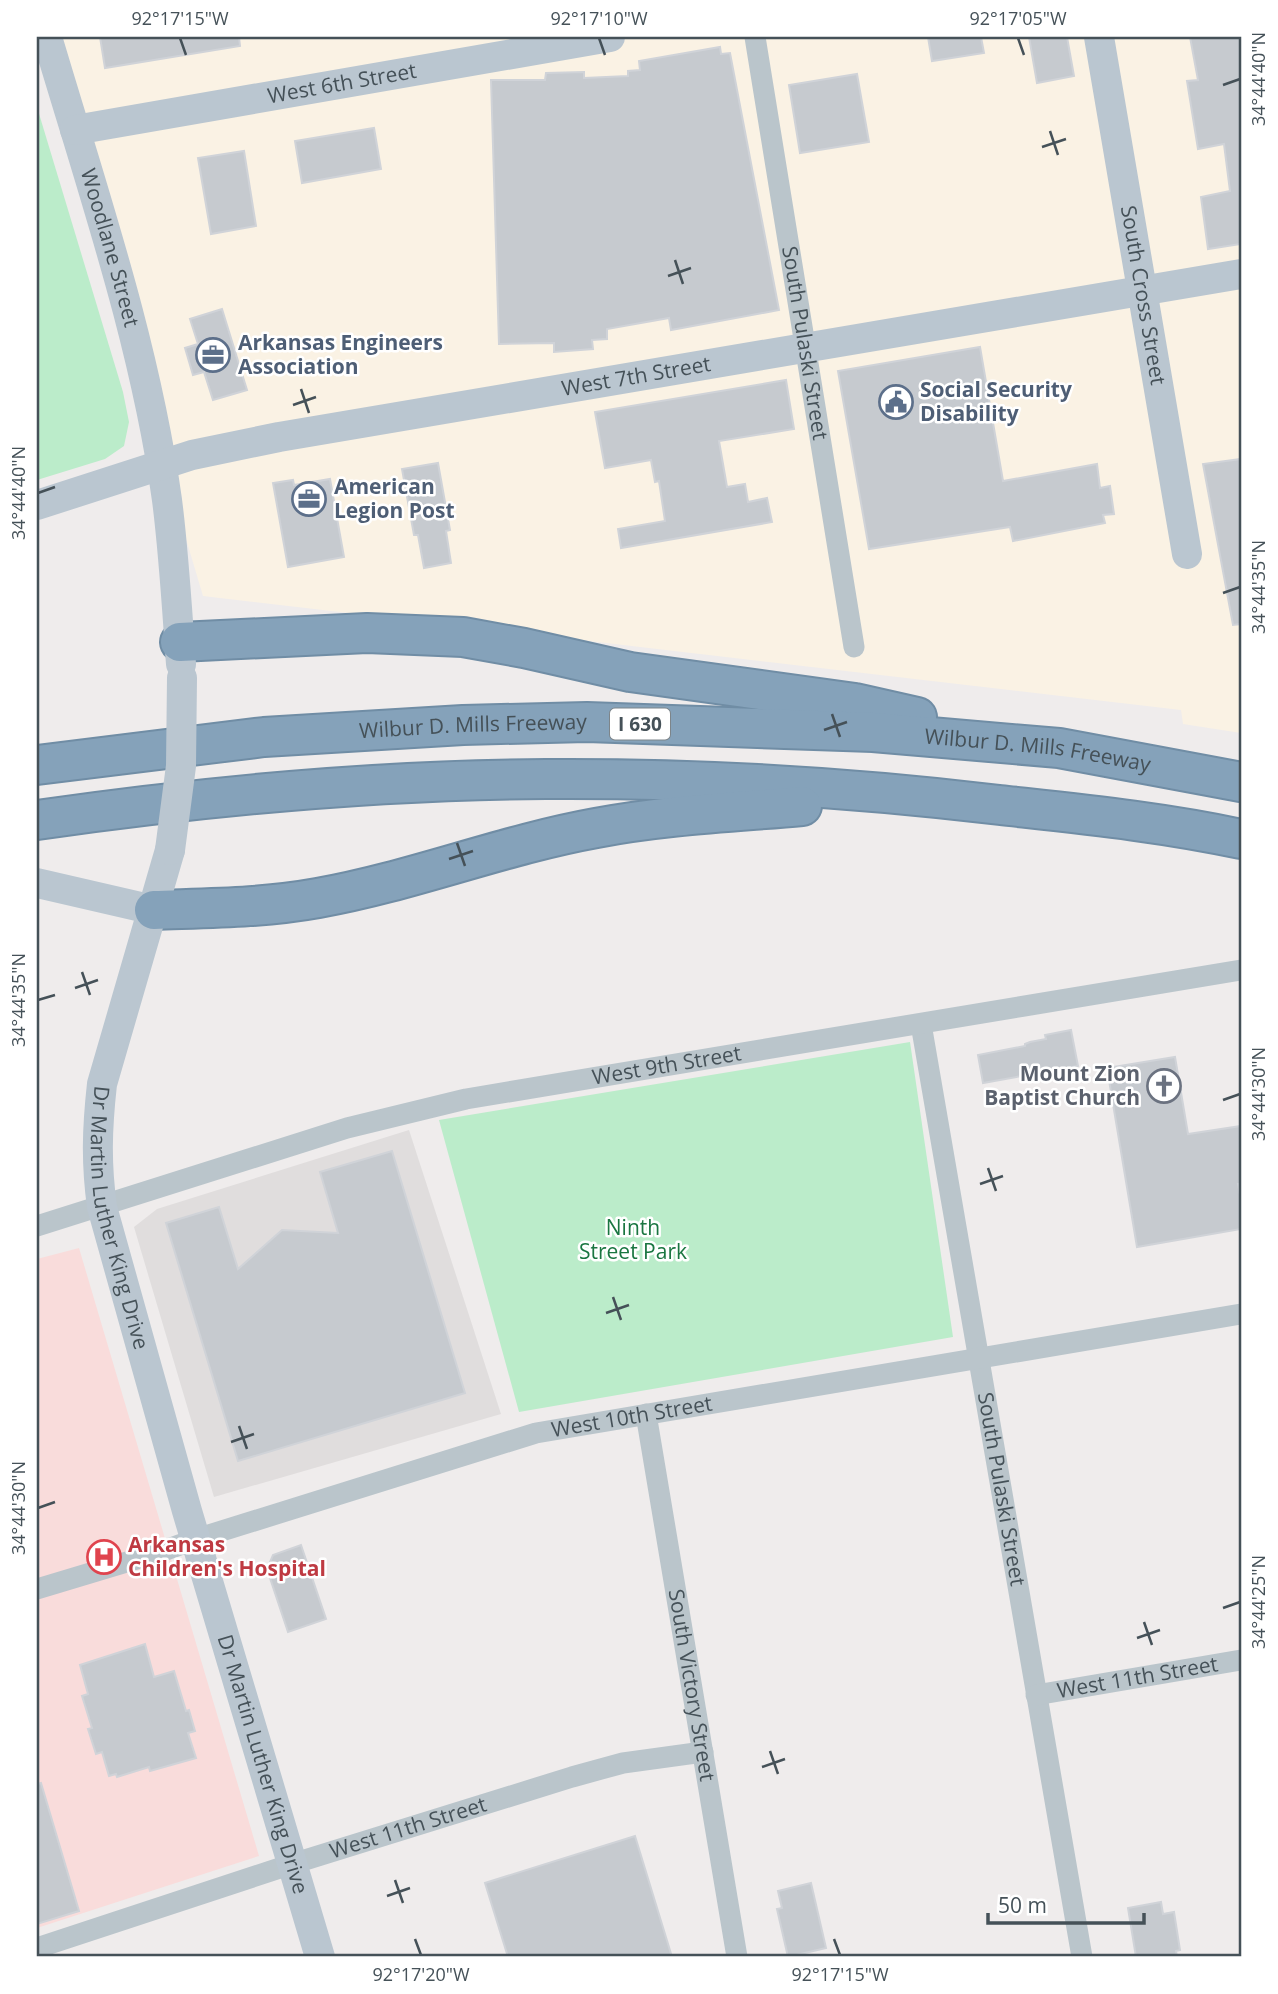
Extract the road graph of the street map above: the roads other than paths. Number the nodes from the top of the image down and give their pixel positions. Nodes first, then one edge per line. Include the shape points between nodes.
1 (47, 37) edge
2 (610, 37) edge
3 (755, 37) edge
4 (1099, 37) edge
5 (75, 130) junction
6 (1241, 274) edge
7 (1142, 291) junction
8 (807, 348) junction
9 (160, 464) junction
10 (37, 505) edge
11 (1186, 554) dead end
12 (855, 647) dead end
13 (181, 660) junction
14 (1059, 748) junction
15 (37, 765) edge
16 (1241, 782) edge
17 (919, 795) junction
18 (37, 820) edge
19 (1142, 823) junction
20 (1241, 839) edge
21 (1241, 855) edge
22 (37, 883) edge
23 (154, 910) junction
24 (1241, 970) edge
25 (921, 1024) junction
26 (102, 1207) junction
27 (37, 1226) edge
28 (1241, 1314) edge
29 (977, 1358) junction
30 (646, 1413) junction
31 (196, 1539) junction
32 (37, 1589) edge
33 (1241, 1660) edge
34 (1035, 1695) junction
35 (703, 1752) junction
36 (292, 1864) junction
37 (37, 1948) edge
38 (320, 1957) edge
39 (737, 1957) edge
40 (1082, 1957) edge

1 - 5 street, Woodlane Street
2 - 5 street, West 6th Street
3 - 8 street, South Pulaski Street
4 - 7 street, South Cross Street
5 - 9 street, Woodlane Street via 127,312
6 - 7 street, West 7th Street
7 - 8 street, West 7th Street
7 - 11 street, South Cross Street
8 - 9 street, West 7th Street via 279,437
8 - 12 street, South Pulaski Street
9 - 10 street, West 7th Street
9 - 13 street, Dr Martin Luther King Drive
13 - 14 highway via 367,634 463,637 630,672 855,703
13 - 23 street, Dr Martin Luther King Drive, bridge via 181,766 170,850
14 - 15 highway, Wilbur D. Mills Freeway / I 630 via 873,733 587,722 264,737
14 - 16 highway, Wilbur D. Mills Freeway / I 630
17 - 18 highway via 646,779 534,779 352,786
17 - 19 highway
17 - 23 highway via 670,816 555,837 320,898 253,908
19 - 20 highway
19 - 21 highway
22 - 23 street
23 - 26 street, Dr Martin Luther King Drive via 102,1084 96,1162
24 - 25 street, West 9th Street
25 - 26 street, West 9th Street via 466,1099 347,1128
25 - 29 street, South Pulaski Street
26 - 27 street, West 9th Street
26 - 31 street, Dr Martin Luther King Drive
28 - 29 street, West 10th Street
29 - 30 street, West 10th Street
29 - 34 street, South Pulaski Street
30 - 31 street, West 10th Street via 497,1443
30 - 35 street, South Victory Street
31 - 32 street, West 10th Street
31 - 36 street, Dr Martin Luther King Drive
33 - 34 street, West 11th Street
34 - 40 street, South Pulaski Street
35 - 36 street, West 11th Street via 634,1761 572,1777
35 - 39 street, South Victory Street
36 - 37 street, West 11th Street
36 - 38 street, Dr Martin Luther King Drive

